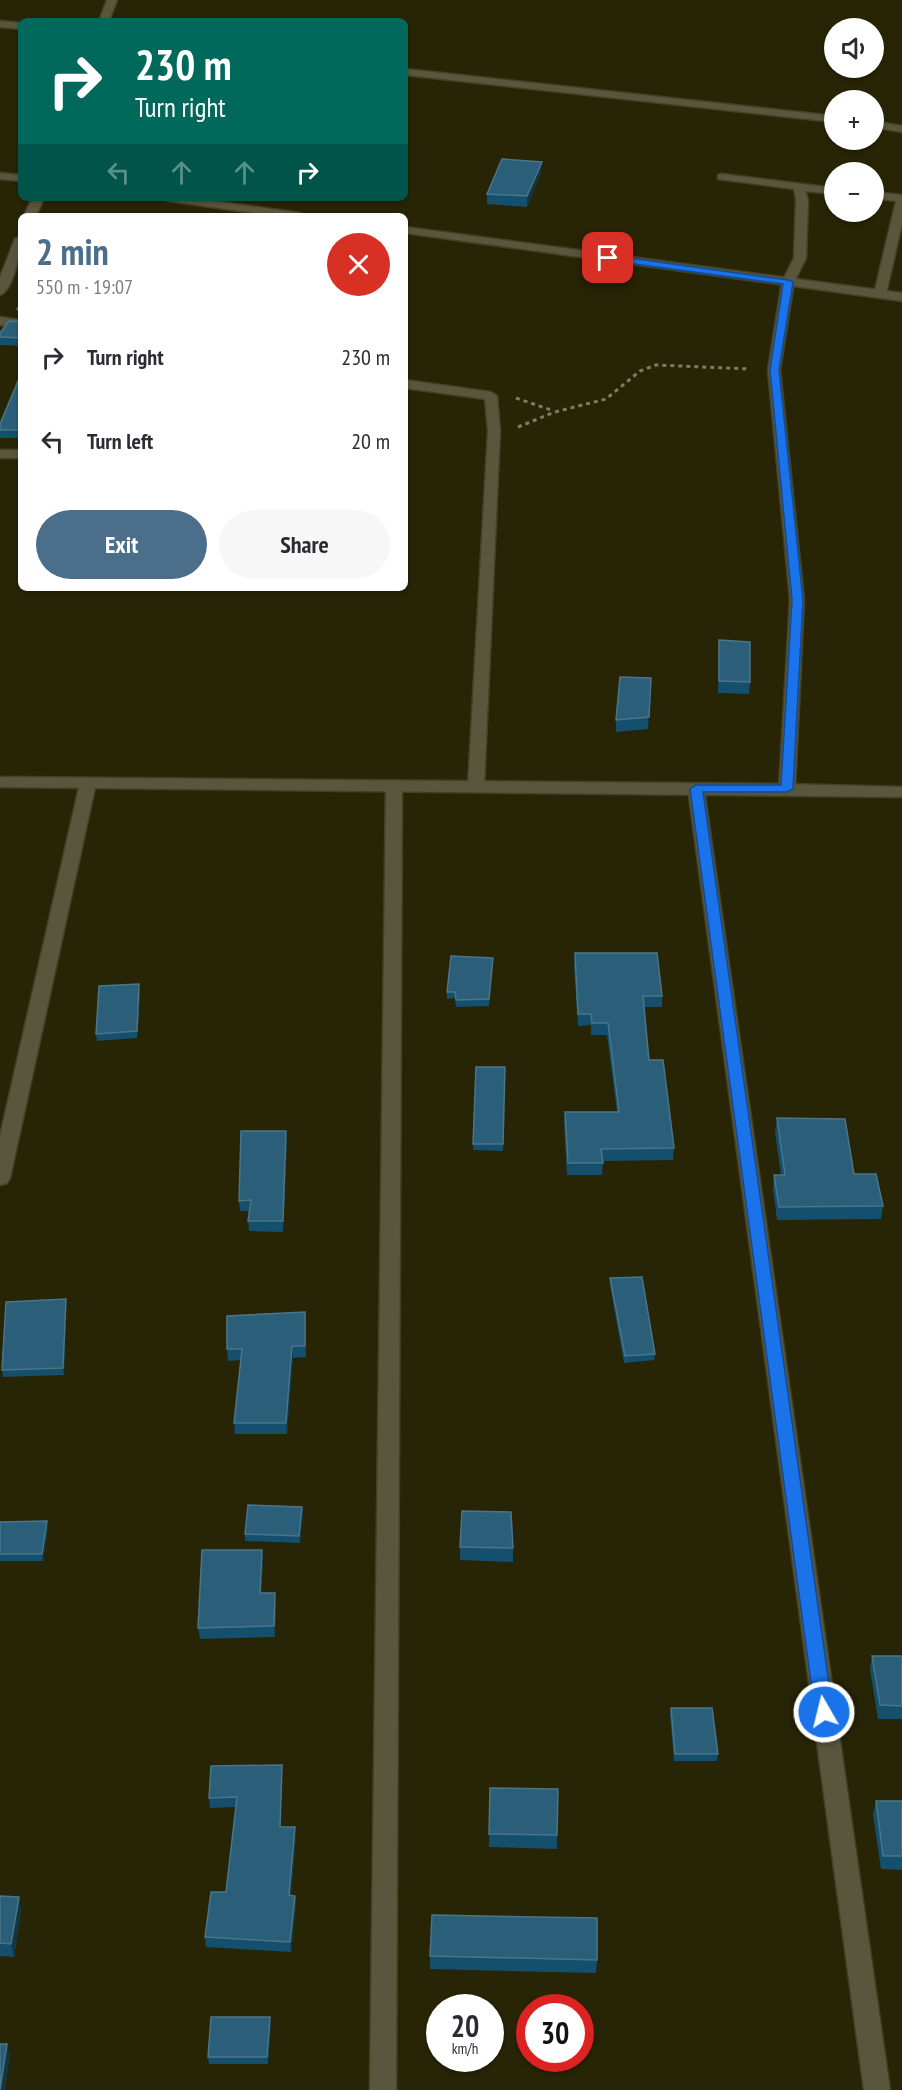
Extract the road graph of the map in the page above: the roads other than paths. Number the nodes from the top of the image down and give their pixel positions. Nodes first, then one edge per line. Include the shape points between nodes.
1 (112, 0) edge
2 (105, 18) edge
3 (0, 24) edge
4 (18, 26) edge
5 (408, 72) edge
6 (824, 118) edge
7 (884, 126) edge
8 (902, 129) edge
9 (0, 176) edge
10 (722, 177) dead end
11 (18, 178) edge
12 (799, 187) junction
13 (824, 190) edge
14 (884, 197) edge
15 (902, 199) edge
16 (190, 201) edge
17 (278, 213) edge
18 (408, 230) edge
19 (18, 246) edge
20 (788, 282) junction
21 (0, 291) edge
22 (880, 294) junction
23 (902, 297) edge
24 (0, 321) edge
25 (18, 324) edge
26 (408, 384) edge
27 (0, 454) edge
28 (18, 454) edge
29 (0, 782) edge
30 (88, 783) junction
31 (394, 785) junction
32 (476, 786) junction
33 (696, 789) junction
34 (787, 789) junction
35 (902, 792) edge
36 (0, 1178) edge
37 (383, 2090) edge
38 (877, 2090) edge

1 - 2 street
3 - 4 street
5 - 6 street
7 - 8 street
9 - 11 street
10 - 12 street
12 - 13 street
12 - 20 street via 800,258
14 - 15 street
15 - 22 street
16 - 17 street
18 - 20 street
19 - 21 street
20 - 22 street
20 - 34 street via 774,370 797,600
22 - 23 street
24 - 25 street
26 - 32 street via 491,396 494,431
27 - 28 street
29 - 30 street
30 - 31 street
30 - 36 street
31 - 32 street
31 - 37 street
32 - 33 street
33 - 34 street
33 - 38 street
34 - 35 street

